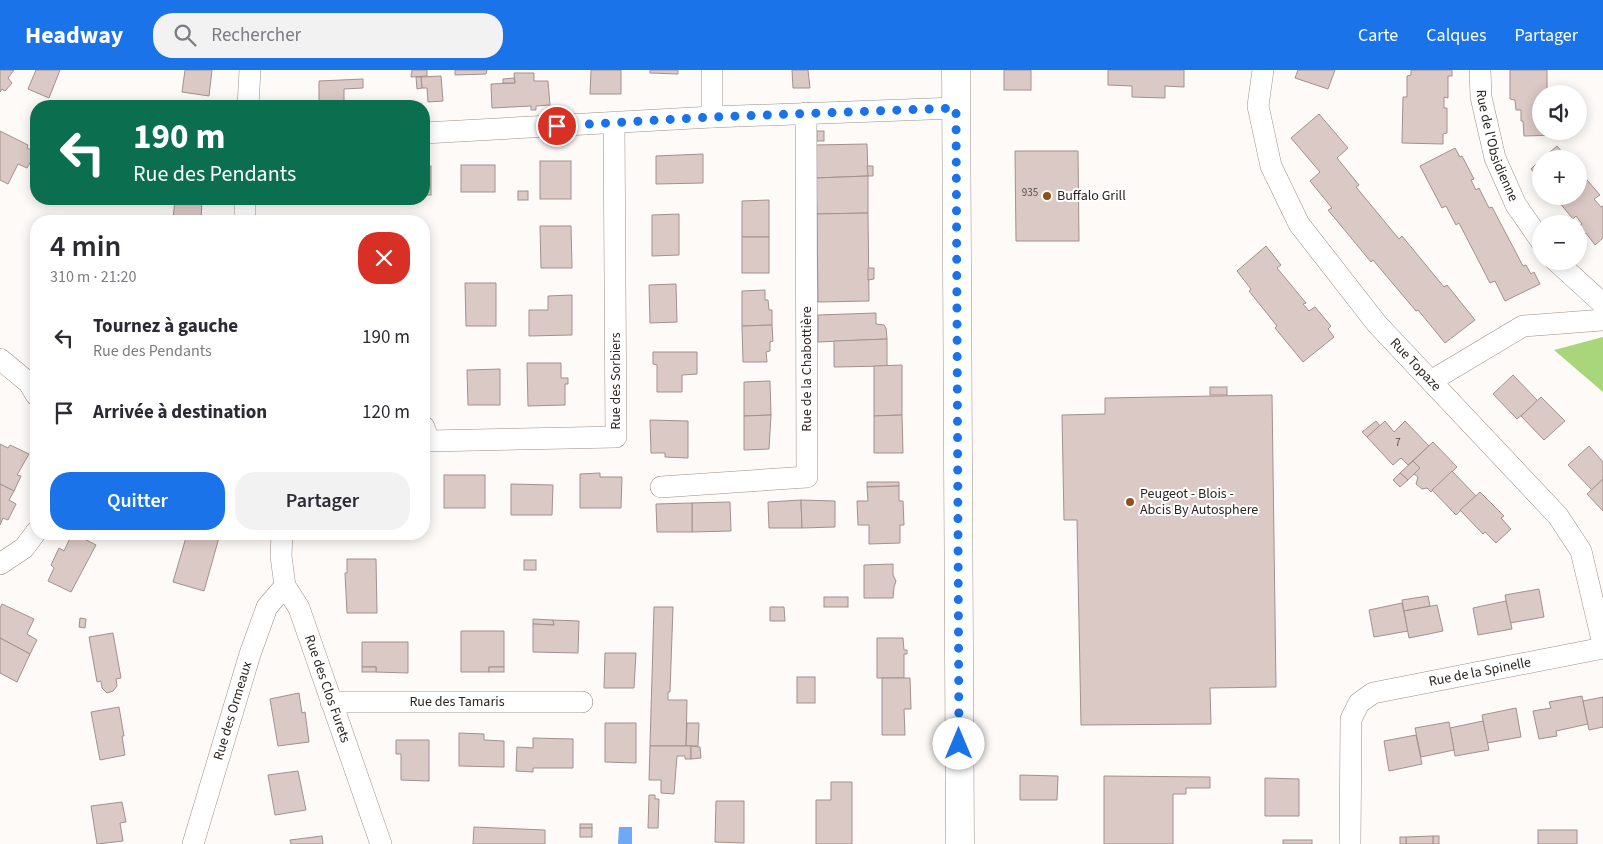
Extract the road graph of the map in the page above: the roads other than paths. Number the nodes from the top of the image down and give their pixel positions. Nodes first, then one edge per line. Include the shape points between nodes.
1 (250, 70) edge
2 (712, 70) edge
3 (956, 70) edge
4 (1263, 70) edge
5 (1480, 70) edge
6 (248, 100) edge
7 (956, 108) junction
8 (806, 113) junction
9 (712, 117) junction
10 (614, 123) junction
11 (430, 133) edge
12 (1532, 228) edge
13 (1566, 270) edge
14 (1603, 304) edge
15 (1603, 320) edge
16 (0, 359) edge
17 (1432, 381) junction
18 (30, 385) edge
19 (430, 441) edge
20 (661, 487) dead end
21 (30, 540) edge
22 (282, 540) edge
23 (0, 564) edge
24 (285, 586) junction
25 (1603, 646) edge
26 (331, 702) junction
27 (582, 702) dead end
28 (193, 844) edge
29 (381, 844) edge
30 (960, 844) edge
31 (1350, 844) edge

1 - 6 street
2 - 9 street
3 - 7 main road
4 - 17 street, Rue Topaze via 1258,106 1271,166 1299,224 1377,324
5 - 12 street, Rue de l'Obsidienne via 1481,97 1495,158 1516,205
7 - 8 street
7 - 30 main road
8 - 9 street
8 - 20 street, Rue de la Chabottière via 807,477
9 - 10 street
10 - 11 street
10 - 19 street, Rue des Sorbiers via 616,437
13 - 14 street
15 - 17 street via 1523,326
16 - 18 street
17 - 25 street, Rue Topaze via 1568,530 1581,551
21 - 23 street
22 - 24 street, Rue des Clos Furets
24 - 26 street, Rue des Clos Furets via 299,608
24 - 28 street, Rue des Ormeaux via 267,608 250,654
25 - 31 street, Rue de la Spinelle via 1373,693 1359,703 1351,720
26 - 27 street, Rue des Tamaris
26 - 29 street, Rue des Clos Furets

